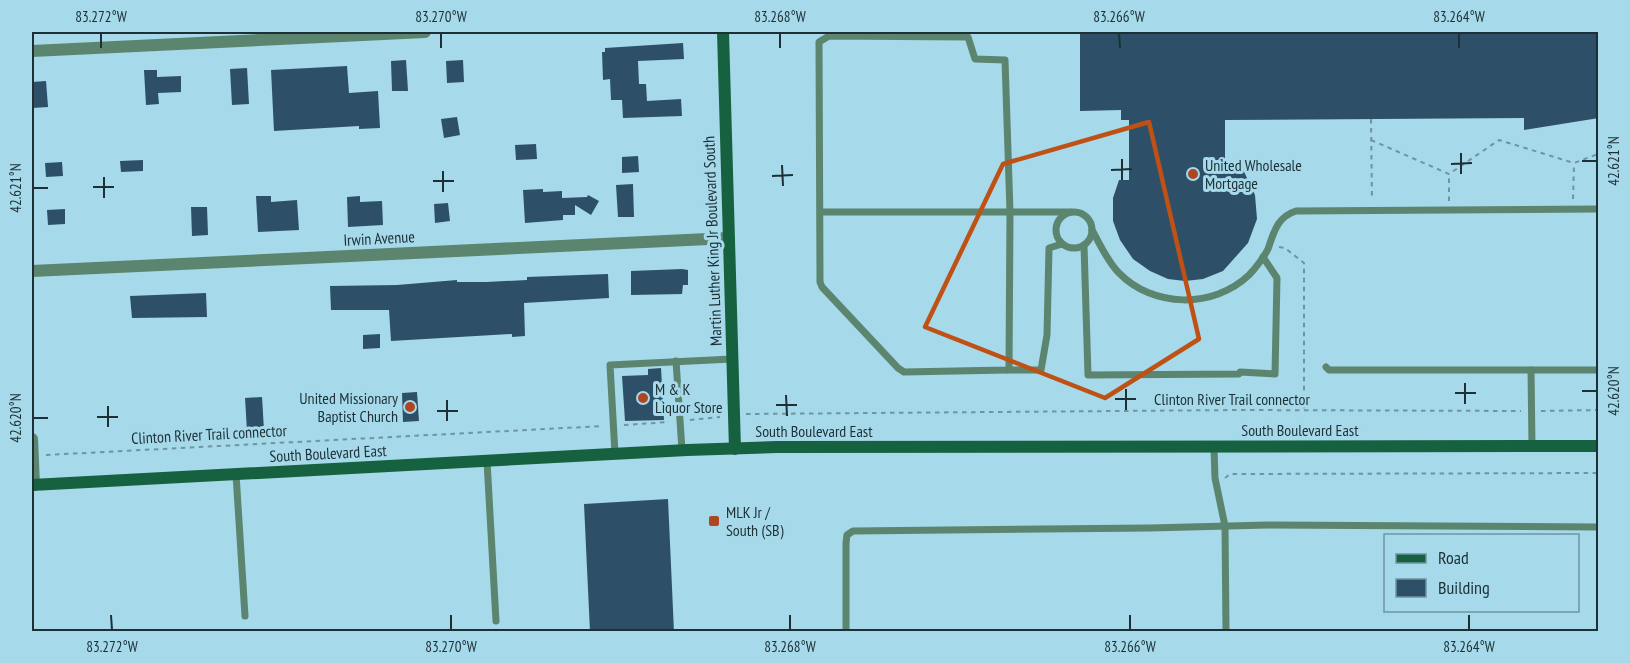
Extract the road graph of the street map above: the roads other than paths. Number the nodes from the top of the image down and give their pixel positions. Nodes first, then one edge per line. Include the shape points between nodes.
1 (425, 32) edge
2 (723, 32) edge
3 (829, 34) edge
4 (968, 34) edge
5 (32, 51) edge
6 (1599, 209) edge
7 (820, 212) junction
8 (1010, 212) junction
9 (1071, 212) junction
10 (1092, 230) junction
11 (729, 238) junction
12 (1062, 244) junction
13 (1084, 245) junction
14 (1263, 256) junction
15 (32, 272) edge
16 (732, 359) junction
17 (676, 362) junction
18 (1326, 367) dead end
19 (1007, 370) junction
20 (1531, 370) junction
21 (1599, 370) edge
22 (32, 439) edge
23 (1532, 446) junction
24 (1599, 446) edge
25 (1215, 447) junction
26 (735, 449) junction
27 (682, 450) junction
28 (615, 454) junction
29 (32, 456) edge
30 (487, 461) junction
31 (236, 474) junction
32 (33, 485) edge
33 (1225, 526) junction
34 (1599, 527) edge
35 (244, 616) dead end
36 (496, 621) dead end
37 (846, 632) edge
38 (1226, 632) edge

1 - 5 street
2 - 11 street, Martin Luther King Jr Boulevard South
3 - 4 lane
3 - 7 lane via 819,42
4 - 8 lane via 975,59 1004,58 1006,62
6 - 14 lane via 1296,211 1277,224
7 - 8 lane
7 - 19 lane via 822,286 898,368 904,372
8 - 9 lane
8 - 19 lane
9 - 10 lane via 1083,215
9 - 12 lane via 1061,218 1056,228
10 - 13 lane
10 - 14 lane via 1118,272 1138,288 1161,298 1187,301 1230,289 1249,275
11 - 15 street, Irwin Avenue
11 - 16 street, Martin Luther King Jr Boulevard South
12 - 13 lane via 1073,248
12 - 19 lane via 1049,248 1047,335 1041,370
13 - 14 lane via 1088,375 1275,374 1277,278
16 - 17 lane
16 - 26 street, Martin Luther King Jr Boulevard South
17 - 27 lane
17 - 28 lane via 610,365
18 - 20 lane
20 - 21 lane
20 - 23 lane
22 - 29 street
23 - 24 street, South Boulevard East
23 - 25 street, South Boulevard East
25 - 26 street, South Boulevard East
25 - 33 lane via 1215,478
26 - 27 street, South Boulevard East
27 - 28 street, South Boulevard East
28 - 30 street, South Boulevard East
29 - 32 street
30 - 31 street, South Boulevard East
30 - 36 lane
31 - 32 street, South Boulevard East
31 - 35 lane
33 - 34 lane
33 - 37 lane via 853,531 847,535 846,543
33 - 38 lane

